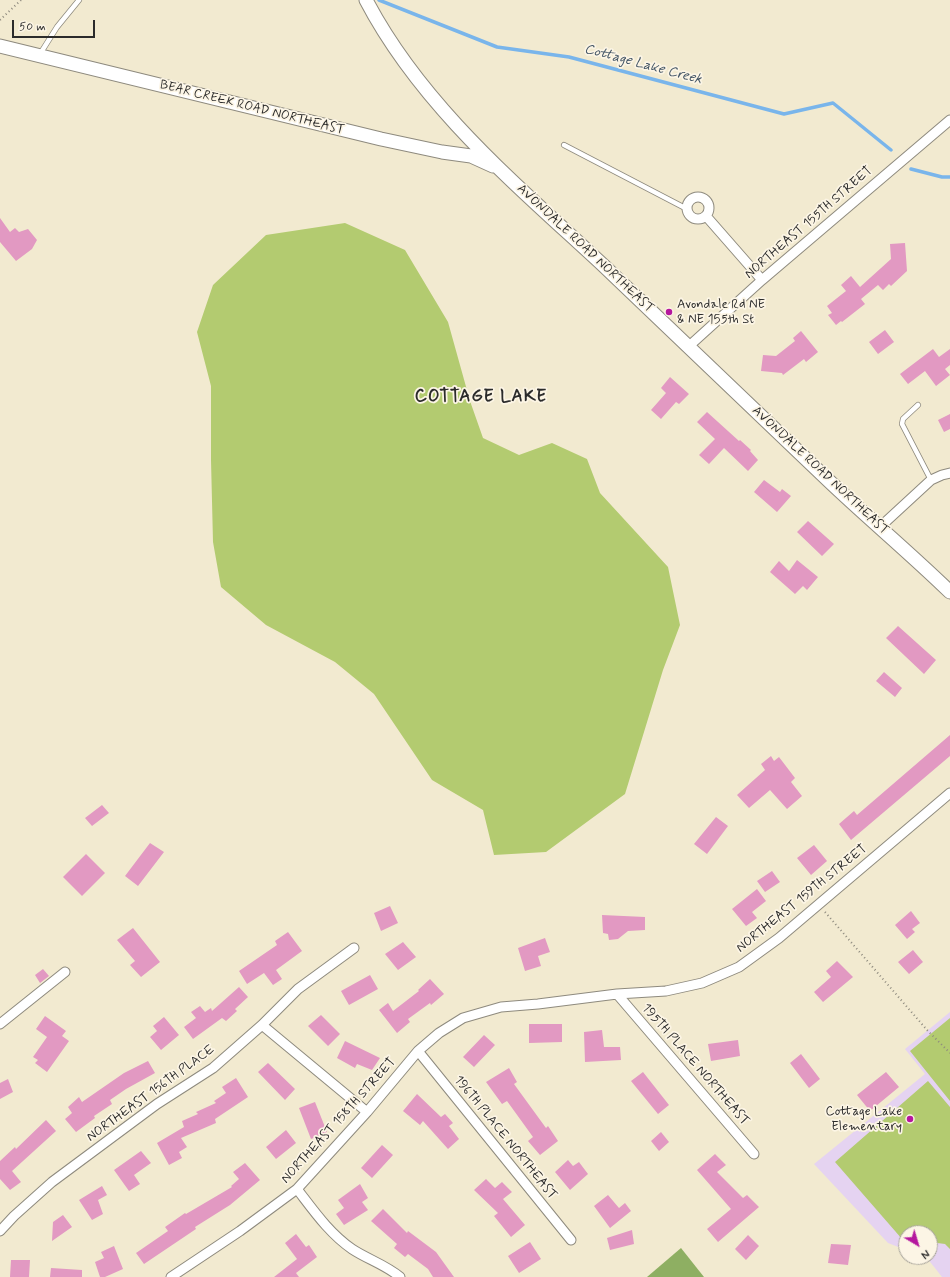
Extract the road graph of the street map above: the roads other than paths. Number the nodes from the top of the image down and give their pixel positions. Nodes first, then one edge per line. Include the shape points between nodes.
1 (79, 0) edge
2 (366, 0) edge
3 (0, 46) edge
4 (39, 56) junction
5 (950, 120) edge
6 (564, 145) dead end
7 (503, 171) junction
8 (686, 209) junction
9 (706, 216) junction
10 (762, 280) junction
11 (688, 347) junction
12 (918, 405) dead end
13 (950, 473) edge
14 (931, 480) junction
15 (880, 526) junction
16 (950, 592) edge
17 (950, 793) edge
18 (354, 948) dead end
19 (65, 972) dead end
20 (616, 994) junction
21 (463, 1018) joint
22 (0, 1024) edge
23 (262, 1025) junction
24 (418, 1051) junction
25 (367, 1112) junction
26 (754, 1154) dead end
27 (297, 1190) junction
28 (0, 1231) edge
29 (571, 1240) dead end
30 (174, 1276) edge
31 (400, 1277) edge

1 - 4 lane via 57,27
2 - 7 main road, AVONDALE ROAD NORTHEAST via 414,74 448,116
3 - 4 main road, BEAR CREEK ROAD NORTHEAST
4 - 7 main road, BEAR CREEK ROAD NORTHEAST via 381,139 471,156
5 - 10 street, NORTHEAST 155TH STREET
6 - 8 lane
7 - 11 main road, AVONDALE ROAD NORTHEAST
8 - 9 street via 692,218 700,219
8 - 9 street via 691,200 702,198 709,206
9 - 10 street
10 - 11 street, NORTHEAST 155TH STREET
11 - 15 main road, AVONDALE ROAD NORTHEAST
12 - 14 lane via 903,419 902,424
13 - 14 street
14 - 15 street
15 - 16 main road, AVONDALE ROAD NORTHEAST
17 - 20 street, NORTHEAST 159TH STREET via 779,938 739,967 702,983 666,990
18 - 23 street, NORTHEAST 156TH PLACE via 298,989
19 - 22 street
20 - 21 street, NORTHEAST 159TH STREET via 501,1007
20 - 26 street, 195TH PLACE NORTHEAST
21 - 24 street, NORTHEAST 158TH STREET via 439,1033
23 - 25 street
23 - 28 street, NORTHEAST 156TH PLACE via 213,1068 157,1104 52,1182
24 - 25 street, NORTHEAST 158TH STREET
24 - 29 street, 196TH PLACE NORTHEAST
25 - 27 street, NORTHEAST 158TH STREET
27 - 30 street, NORTHEAST 158TH STREET
27 - 31 street via 330,1231 344,1244

